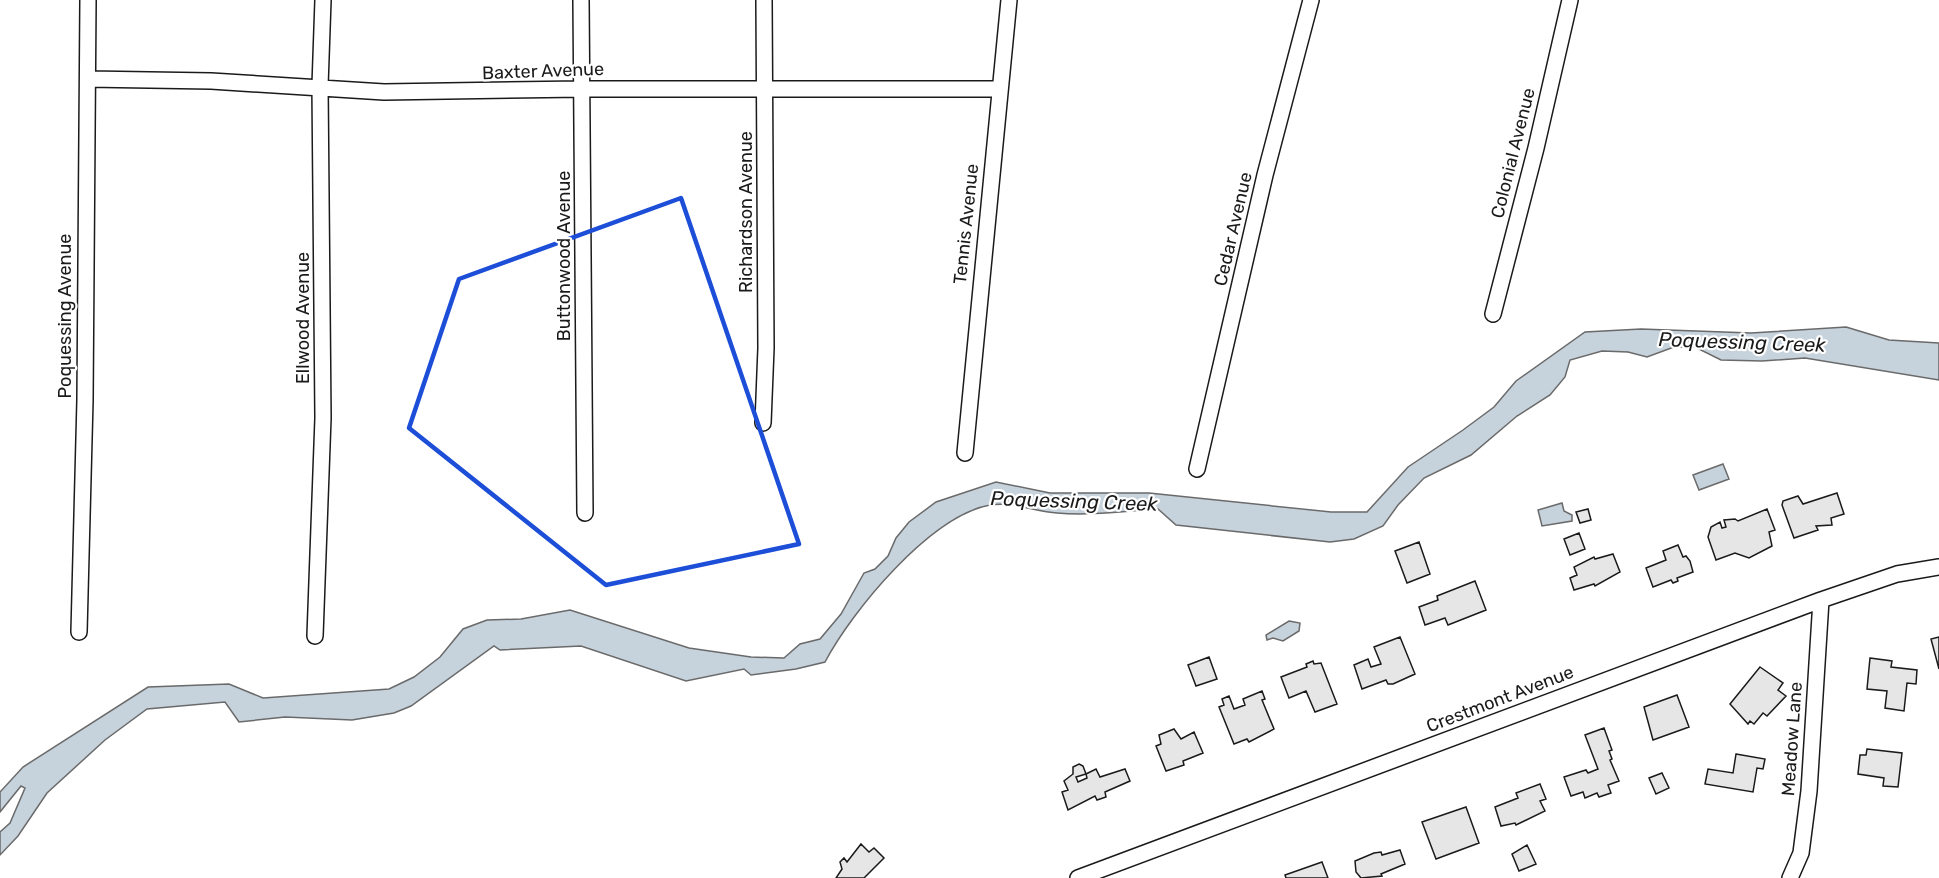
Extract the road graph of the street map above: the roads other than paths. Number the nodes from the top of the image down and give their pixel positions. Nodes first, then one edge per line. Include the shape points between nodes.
1 (88, 0) edge
2 (323, 0) edge
3 (581, 0) edge
4 (764, 0) edge
5 (1009, 0) edge
6 (1311, 0) edge
7 (1570, 0) edge
8 (88, 79) junction
9 (320, 86) junction
10 (582, 88) junction
11 (999, 89) junction
12 (765, 90) junction
13 (1493, 314) dead end
14 (764, 423) dead end
15 (965, 453) dead end
16 (1197, 469) dead end
17 (585, 513) dead end
18 (1939, 567) edge
19 (1821, 600) junction
20 (79, 632) dead end
21 (315, 636) dead end
22 (1078, 878) edge
23 (1790, 878) edge

1 - 8 street, Poquessing Avenue
2 - 9 street, Ellwood Avenue
3 - 10 street, Buttonwood Avenue
4 - 12 street, Richardson Avenue
5 - 11 street, Tennis Avenue
6 - 16 street, Cedar Avenue via 1265,175
7 - 13 street, Colonial Avenue
8 - 9 street, Baxter Avenue
8 - 20 street, Poquessing Avenue
9 - 10 street, Baxter Avenue via 395,93
9 - 21 street, Ellwood Avenue via 323,418
10 - 12 street, Baxter Avenue
10 - 17 street, Buttonwood Avenue
11 - 12 street, Baxter Avenue
11 - 15 street, Tennis Avenue
12 - 14 street, Richardson Avenue
18 - 19 street, Crestmont Avenue via 1896,574
19 - 22 street, Crestmont Avenue
19 - 23 street, Meadow Lane via 1809,791 1801,853

